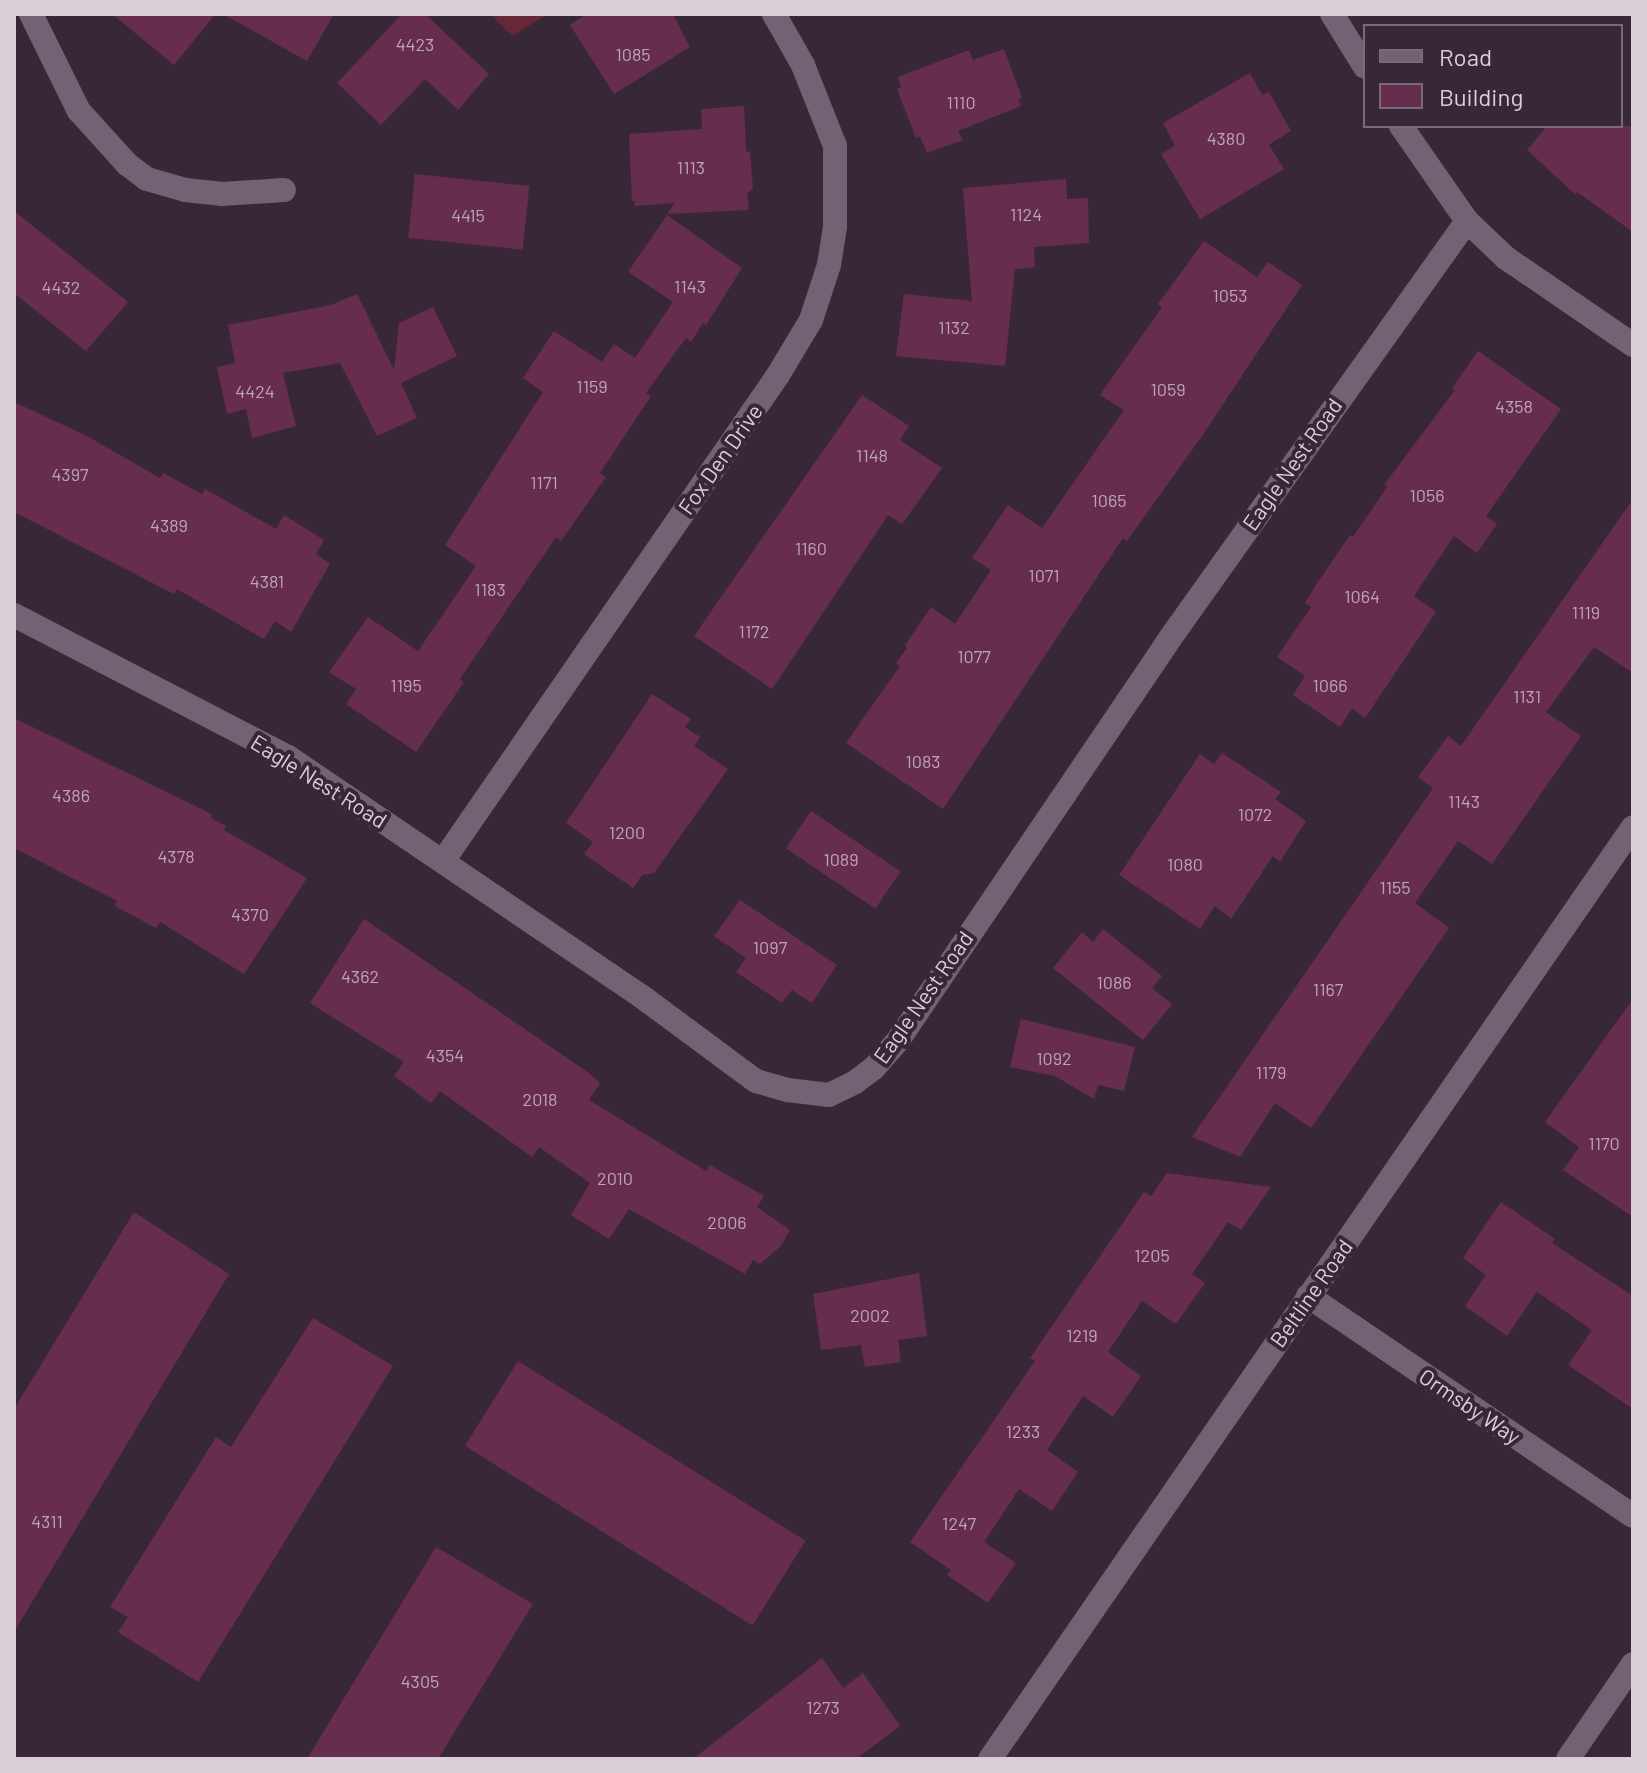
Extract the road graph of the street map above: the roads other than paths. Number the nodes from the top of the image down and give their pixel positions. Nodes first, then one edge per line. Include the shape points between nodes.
1 (31, 14) edge
2 (774, 14) edge
3 (1332, 14) edge
4 (1363, 64) edge
5 (1402, 128) edge
6 (284, 190) dead end
7 (1467, 221) junction
8 (1633, 345) edge
9 (14, 615) edge
10 (1633, 827) edge
11 (443, 861) junction
12 (1308, 1296) junction
13 (1633, 1516) edge
14 (1633, 1664) edge
15 (990, 1759) edge
16 (1568, 1759) edge

1 - 6 street via 79,111 147,179 221,194
2 - 11 street, Fox Den Drive via 803,65 835,146 835,226 811,320
3 - 4 street
5 - 7 street
7 - 8 street via 1506,258
7 - 11 street, Eagle Nest Road via 1174,631 914,1017 887,1054 854,1083 829,1095 756,1081
9 - 11 street, Eagle Nest Road via 288,757
10 - 12 street, Beltline Road
12 - 13 street, Ormsby Way
12 - 15 street, Beltline Road
14 - 16 street

